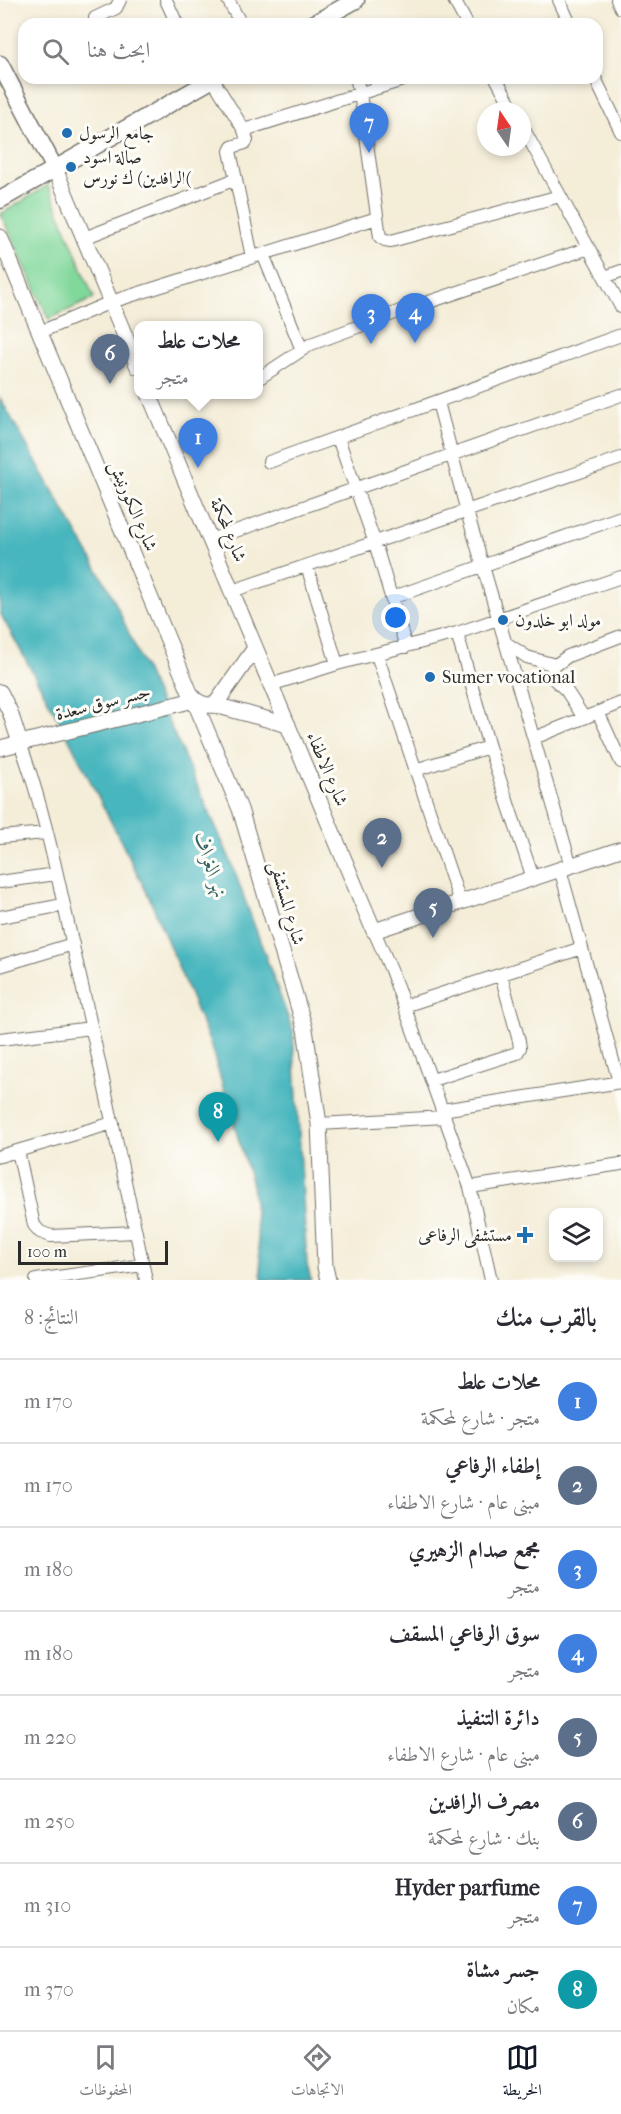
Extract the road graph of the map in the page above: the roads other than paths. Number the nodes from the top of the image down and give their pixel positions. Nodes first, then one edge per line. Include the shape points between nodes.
1 (120, 0) edge
2 (166, 0) edge
3 (228, 0) edge
4 (356, 0) edge
5 (454, 0) edge
6 (559, 0) edge
7 (617, 0) edge
8 (621, 8) edge
9 (340, 17) edge
10 (95, 18) dead end
11 (174, 18) edge
12 (238, 18) edge
13 (464, 18) edge
14 (567, 18) edge
15 (0, 64) edge
16 (203, 84) edge
17 (217, 84) edge
18 (358, 84) edge
19 (389, 84) edge
20 (499, 84) edge
21 (599, 84) edge
22 (360, 93) junction
23 (509, 102) edge
24 (244, 130) junction
25 (621, 132) edge
26 (531, 143) edge
27 (55, 169) junction
28 (236, 179) junction
29 (560, 196) junction
30 (0, 200) edge
31 (377, 218) junction
32 (0, 237) edge
33 (84, 238) junction
34 (589, 248) junction
35 (257, 255) junction
36 (621, 271) edge
37 (605, 278) junction
38 (111, 302) junction
39 (420, 304) dead end
40 (621, 307) edge
41 (406, 309) dead end
42 (40, 332) junction
43 (621, 335) edge
44 (302, 350) junction
45 (134, 357) edge
46 (263, 376) edge
47 (621, 395) edge
48 (156, 399) edge
49 (438, 402) junction
50 (338, 438) junction
51 (453, 455) junction
52 (621, 459) edge
53 (269, 462) dead end
54 (357, 489) junction
55 (467, 512) junction
56 (621, 518) edge
57 (210, 540) junction
58 (375, 543) junction
59 (483, 564) junction
60 (307, 566) junction
61 (621, 577) edge
62 (232, 591) junction
63 (391, 598) junction
64 (499, 619) junction
65 (457, 633) junction
66 (621, 636) edge
67 (506, 643) junction
68 (406, 647) junction
69 (255, 648) junction
70 (377, 655) junction
71 (337, 664) junction
72 (555, 664) junction
73 (270, 685) junction
74 (0, 692) edge
75 (194, 700) junction
76 (621, 703) edge
77 (215, 705) junction
78 (598, 712) junction
79 (584, 718) junction
80 (288, 725) junction
81 (534, 738) junction
82 (20, 743) junction
83 (489, 747) junction
84 (0, 748) edge
85 (621, 762) edge
86 (416, 770) junction
87 (46, 833) junction
88 (0, 837) edge
89 (621, 849) edge
90 (566, 867) junction
91 (56, 873) junction
92 (533, 878) junction
93 (0, 882) edge
94 (460, 902) junction
95 (63, 905) junction
96 (0, 917) edge
97 (374, 931) junction
98 (72, 944) junction
99 (582, 948) junction
100 (0, 966) edge
101 (501, 975) junction
102 (404, 1006) junction
103 (92, 1028) junction
104 (0, 1039) edge
105 (432, 1080) junction
106 (620, 1082) edge
107 (443, 1113) junction
108 (113, 1123) junction
109 (319, 1124) junction
110 (18, 1151) junction
111 (0, 1156) edge
112 (621, 1164) edge
113 (470, 1187) junction
114 (136, 1232) junction
115 (143, 1265) junction
116 (36, 1280) edge
117 (146, 1280) edge
118 (328, 1280) edge
119 (491, 1280) edge

1 - 10 street via 116,8
2 - 11 street
3 - 12 street
4 - 9 main road
5 - 13 street
6 - 14 street
7 - 8 street
15 - 27 main road
16 - 27 main road
17 - 24 street
18 - 22 street
19 - 22 street
20 - 23 street
21 - 25 street
22 - 24 street
22 - 31 street
24 - 28 street via 245,143 230,151
26 - 29 street
27 - 30 main road
27 - 33 street
28 - 33 street
28 - 35 street
29 - 31 street via 391,241 380,237
29 - 34 street
31 - 35 street
32 - 42 street, شارع الكورنيش
33 - 38 street
34 - 37 street
34 - 39 street
35 - 38 street
35 - 44 street
36 - 37 street
37 - 40 street
38 - 42 street
38 - 45 street
41 - 44 street
42 - 75 street, شارع الكورنيش
43 - 49 street
44 - 46 street
47 - 51 street
48 - 57 street, شارع لمحكمة
49 - 50 street
49 - 51 street
50 - 53 street
50 - 54 street
51 - 54 street
51 - 55 street
52 - 55 street
54 - 57 street
54 - 58 street
55 - 58 street
55 - 59 street
56 - 59 street
57 - 62 street, شارع لمحكمة
58 - 60 street
58 - 63 street
59 - 63 street
59 - 64 street
60 - 62 street
60 - 71 street
61 - 64 street
62 - 69 street, شارع لمحكمة
63 - 68 street
64 - 65 street
64 - 67 street
65 - 68 street
65 - 83 street
66 - 72 street
67 - 72 street via 527,657
67 - 81 street
68 - 70 street
69 - 73 street, شارع الاطفاء
69 - 77 street
70 - 71 street
70 - 86 street
71 - 73 street
72 - 79 street via 555,680
73 - 80 street, شارع الاطفاء
74 - 82 street
75 - 77 street
75 - 82 street, جسر سوق سعدة
75 - 109 street, شارع المستشفى via 240,809 305,1029
76 - 78 street
77 - 80 street
78 - 79 street
78 - 85 street
79 - 81 street
80 - 97 street, شارع الاطفاء
81 - 90 street
82 - 84 street, جسر سوق سعدة
82 - 87 street
83 - 86 street
83 - 92 street
86 - 94 street
87 - 88 street
87 - 91 street
89 - 90 street
90 - 92 street
90 - 99 street
91 - 93 street
91 - 95 street
92 - 94 street
94 - 97 street
95 - 96 street
95 - 98 street
97 - 102 street
98 - 100 street
98 - 103 street
99 - 101 street
99 - 106 street
101 - 102 street
101 - 105 street via 519,1041 517,1053
102 - 105 street
103 - 104 street
103 - 108 street
105 - 107 street
106 - 107 street
107 - 109 street
107 - 113 street
108 - 110 street
108 - 114 street
109 - 118 street, شارع المستشفى
110 - 111 street
110 - 114 street via 34,1225 40,1232 51,1236
112 - 113 street
113 - 119 street
114 - 115 street
115 - 116 street
115 - 117 street

